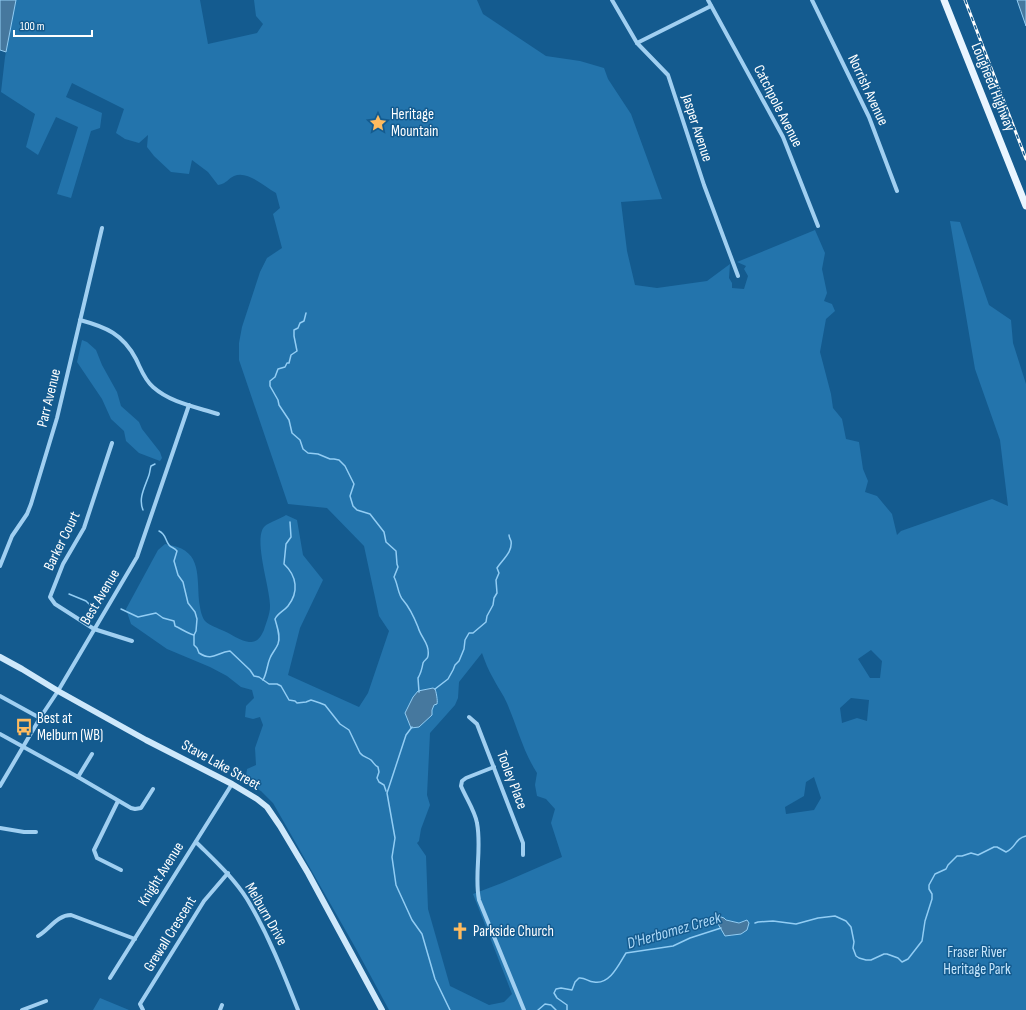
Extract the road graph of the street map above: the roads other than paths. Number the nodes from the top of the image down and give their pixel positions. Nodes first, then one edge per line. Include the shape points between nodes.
1 (612, 0) edge
2 (708, 0) edge
3 (812, 0) edge
4 (944, 0) edge
5 (711, 6) junction
6 (637, 43) junction
7 (897, 191) dead end
8 (1026, 206) edge
9 (818, 226) dead end
10 (102, 228) dead end
11 (738, 276) dead end
12 (80, 320) junction
13 (189, 405) junction
14 (218, 414) dead end
15 (112, 443) dead end
16 (0, 566) edge
17 (94, 629) junction
18 (132, 641) dead end
19 (0, 657) edge
20 (58, 691) junction
21 (0, 696) edge
22 (469, 717) dead end
23 (40, 718) junction
24 (0, 734) edge
25 (23, 747) junction
26 (92, 754) dead end
27 (494, 767) junction
28 (78, 777) junction
29 (232, 784) junction
30 (0, 786) edge
31 (153, 789) dead end
32 (118, 801) junction
33 (0, 828) edge
34 (36, 832) dead end
35 (196, 842) junction
36 (523, 855) dead end
37 (121, 870) dead end
38 (228, 873) junction
39 (38, 936) dead end
40 (135, 939) junction
41 (110, 978) dead end
42 (46, 1001) dead end
43 (222, 1005) dead end
44 (22, 1010) edge
45 (143, 1010) edge
46 (220, 1010) edge
47 (298, 1010) edge
48 (382, 1010) edge
49 (524, 1010) edge

1 - 6 street, Jasper Avenue
2 - 5 street, Catchpole Avenue
3 - 7 street, Norrish Avenue via 869,117
4 - 8 main road, Lougheed Highway
5 - 6 street
5 - 9 street, Catchpole Avenue via 783,137
6 - 11 street, Jasper Avenue via 668,75 704,185
10 - 12 street, Parr Avenue
12 - 13 street via 104,327 114,333 132,352 152,386 166,397
12 - 16 street, Parr Avenue via 57,418 27,514 12,536
13 - 14 street
13 - 17 street, Best Avenue via 140,550
15 - 17 street, Barker Court via 84,528 63,564 50,597 55,604
17 - 18 street
17 - 20 street, Best Avenue
19 - 20 main road, Stave Lake Street
20 - 23 street, Best Avenue
20 - 29 main road, Stave Lake Street
21 - 23 street
22 - 27 street, Tooley Place via 477,724
23 - 25 street, Best Avenue
24 - 25 street
25 - 28 street
25 - 30 street, Best Avenue
26 - 28 street
27 - 36 street, Tooley Place via 523,843
27 - 49 street via 466,778 461,786 477,822 479,900
28 - 32 street
29 - 35 street, Knight Avenue
29 - 48 main road, Stave Lake Street via 262,803 273,815 308,873
31 - 32 street via 141,808 135,809
32 - 37 street via 94,850 97,858
33 - 34 street
35 - 38 street, Melburn Drive
35 - 40 street, Knight Avenue
38 - 45 street, Grewall Crescent via 204,901 140,1004
38 - 47 street, Melburn Drive via 269,939
39 - 40 street via 59,918 71,915
40 - 41 street, Knight Avenue
42 - 44 street
43 - 46 street

